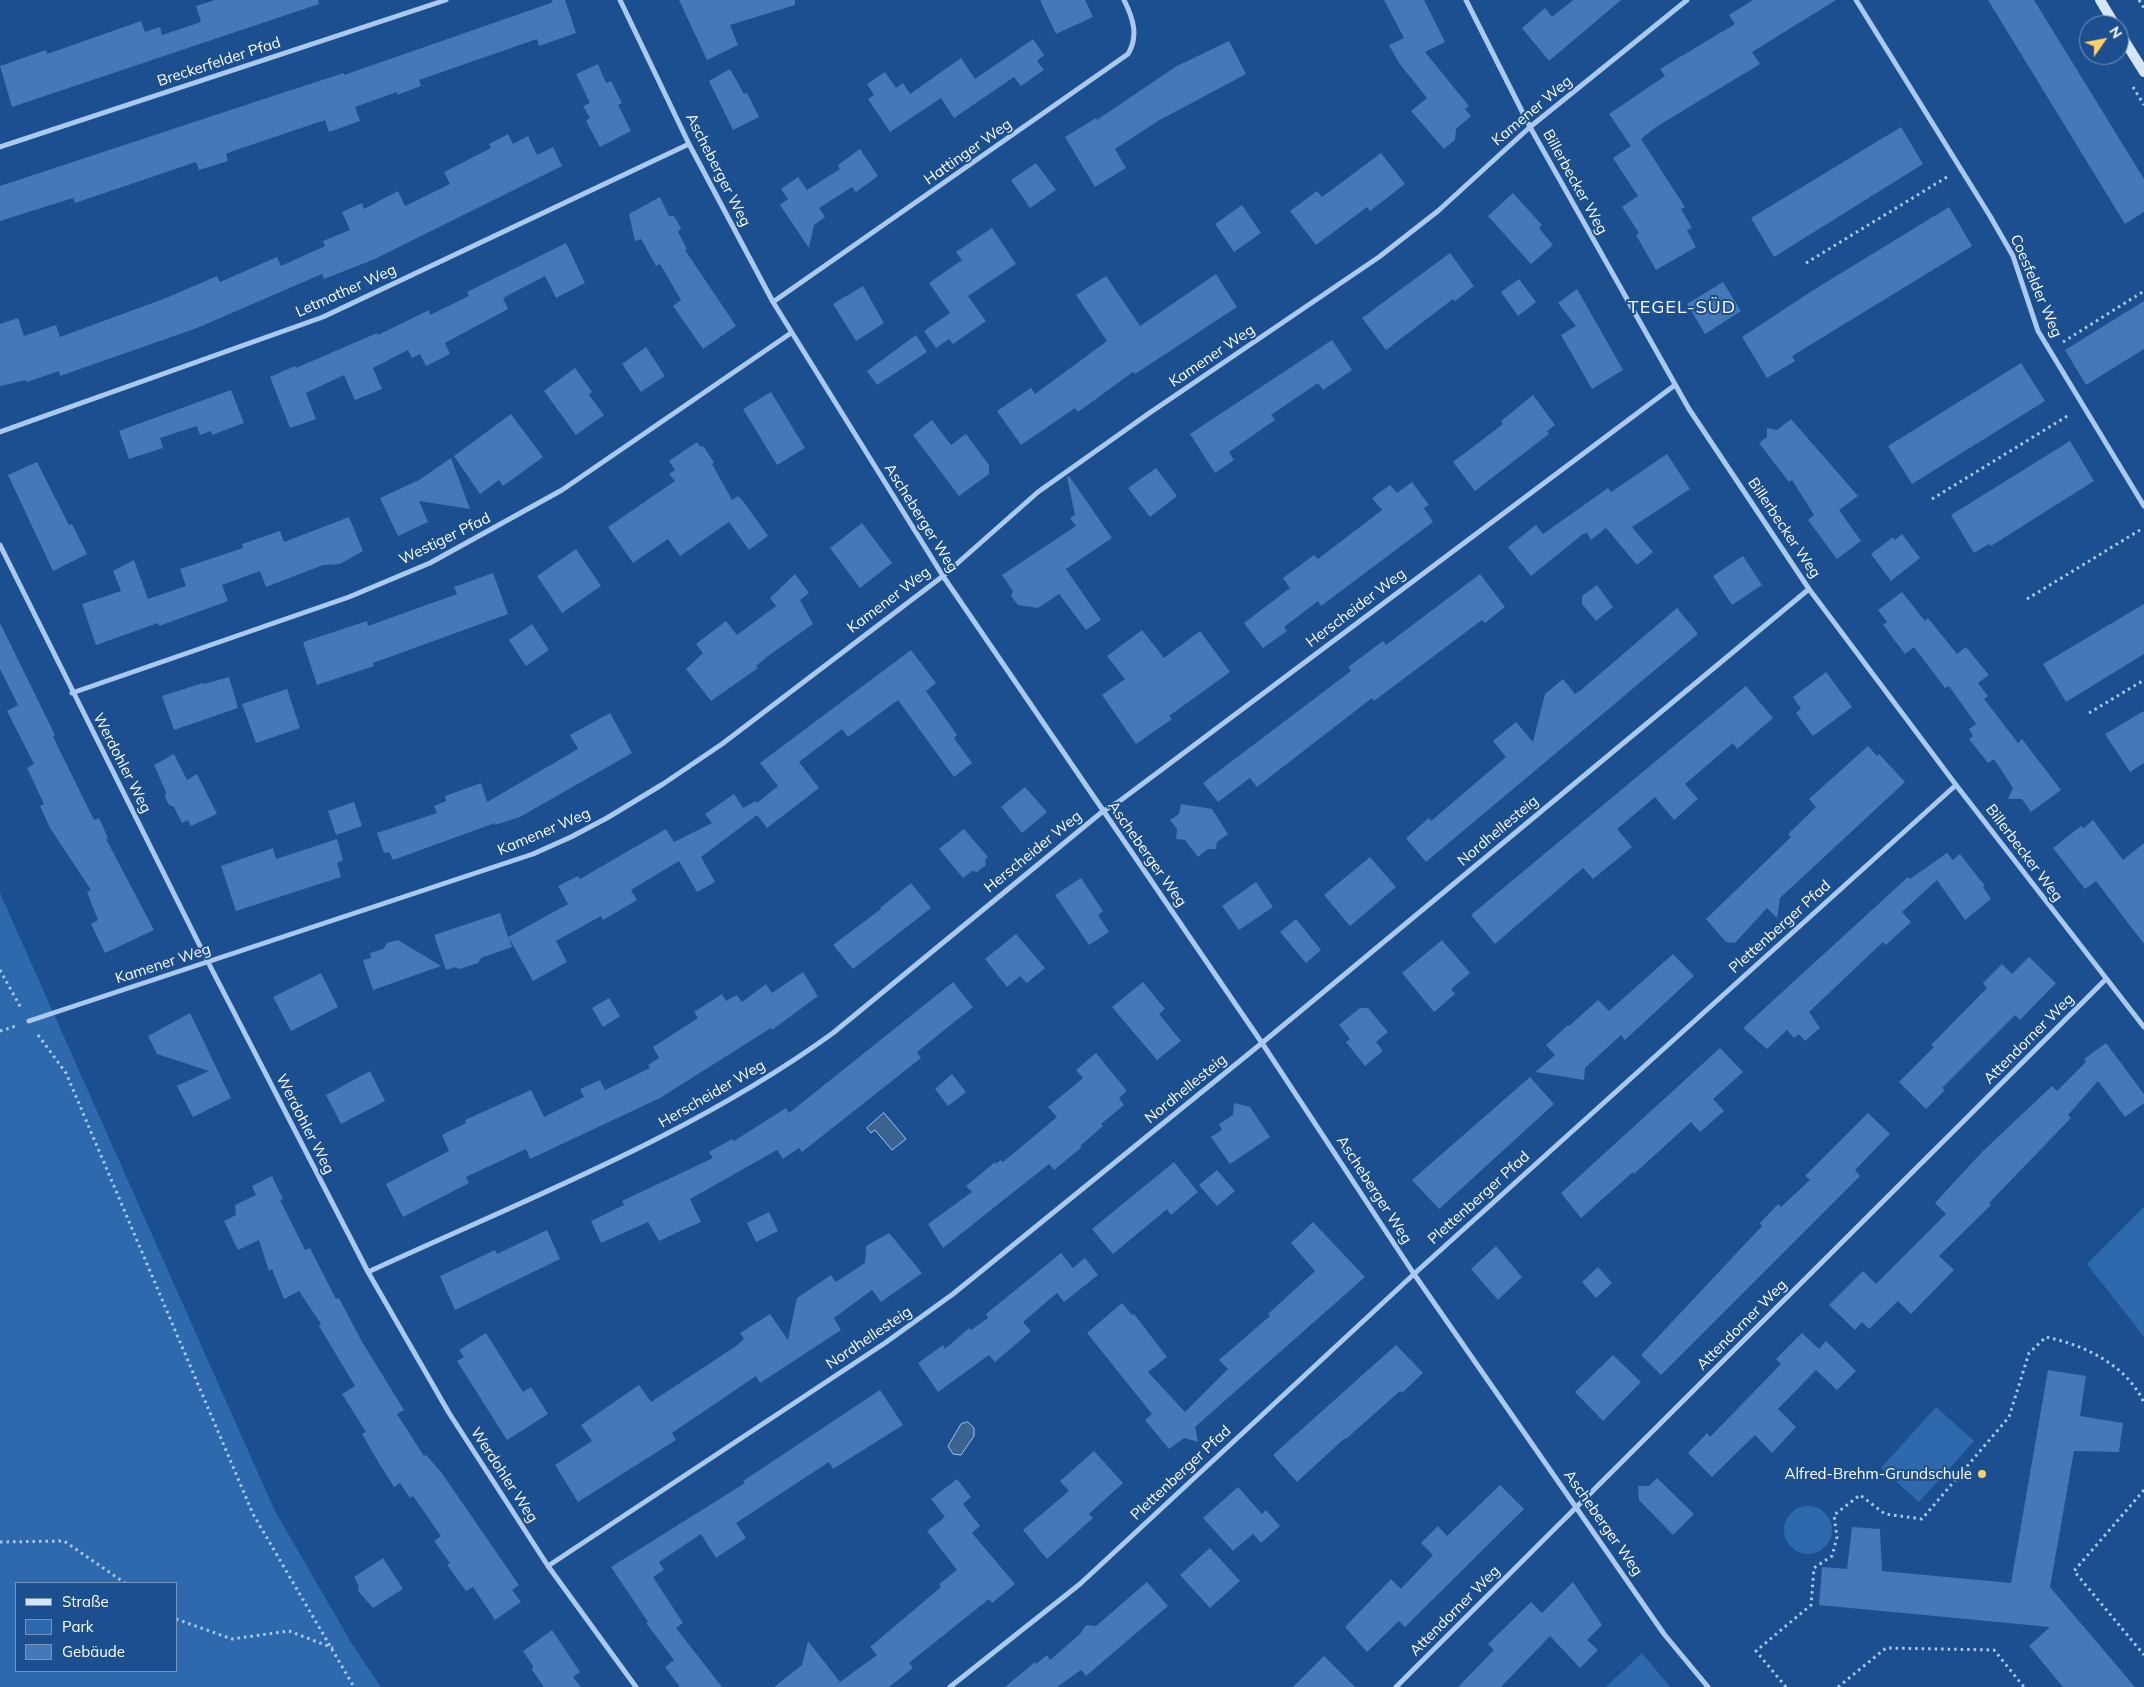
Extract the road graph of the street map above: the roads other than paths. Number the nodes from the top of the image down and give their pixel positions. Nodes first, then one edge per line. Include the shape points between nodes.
1 (446, 0) edge
2 (620, 0) edge
3 (1124, 0) edge
4 (1466, 0) edge
5 (1688, 0) edge
6 (1856, 0) edge
7 (2100, 0) edge
8 (2109, 15) edge
9 (2129, 48) edge
10 (2144, 72) edge
11 (1530, 127) junction
12 (689, 144) junction
13 (0, 147) edge
14 (773, 302) junction
15 (791, 333) junction
16 (1675, 385) junction
17 (0, 432) edge
18 (2144, 506) edge
19 (0, 545) edge
20 (943, 576) junction
21 (1809, 589) junction
22 (72, 693) junction
23 (1956, 785) junction
24 (1102, 812) junction
25 (208, 962) junction
26 (2106, 980) junction
27 (29, 1021) road end
28 (2144, 1028) edge
29 (1262, 1043) junction
30 (368, 1272) junction
31 (1414, 1274) junction
32 (1577, 1507) junction
33 (548, 1566) junction
34 (636, 1687) edge
35 (950, 1687) edge
36 (1396, 1687) edge
37 (1708, 1687) edge

1 - 13 street, Breckerfelder Pfad
2 - 12 street, Ascheberger Weg
3 - 14 street, Hattinger Weg via 1135,29 1134,45 1128,54
4 - 11 street, Billerbecker Weg
5 - 11 street, Kamener Weg
6 - 18 street, Coesfelder Weg via 2013,256 2038,331
7 - 8 main road
9 - 10 main road
11 - 16 street, Billerbecker Weg
11 - 20 street, Kamener Weg via 1438,211 1379,257 1038,492
12 - 14 street, Ascheberger Weg
12 - 17 street, Letmather Weg via 323,317
14 - 15 street, Ascheberger Weg
15 - 20 street, Ascheberger Weg
15 - 22 street, Westiger Pfad via 562,490 430,563 348,597
16 - 21 street, Billerbecker Weg
16 - 24 street, Herscheider Weg
19 - 22 street, Werdohler Weg
20 - 24 street, Ascheberger Weg
20 - 25 street, Kamener Weg via 712,751 571,838 515,860
21 - 23 street, Billerbecker Weg
21 - 29 street, Nordhellesteig
22 - 25 street, Werdohler Weg
23 - 26 street, Billerbecker Weg
23 - 31 street, Plettenberger Pfad
24 - 29 street, Ascheberger Weg
24 - 30 street, Herscheider Weg via 833,1033 791,1063 667,1135
25 - 27 street, Kamener Weg
25 - 30 street, Werdohler Weg
26 - 28 street, Billerbecker Weg
26 - 32 street, Attendorner Weg
29 - 31 street, Ascheberger Weg
29 - 33 street, Nordhellesteig via 954,1294
30 - 33 street, Werdohler Weg via 448,1413
31 - 32 street, Ascheberger Weg
31 - 35 street, Plettenberger Pfad via 1080,1584
32 - 36 street, Attendorner Weg
32 - 37 street, Ascheberger Weg via 1664,1634
33 - 34 street, Werdohler Weg

